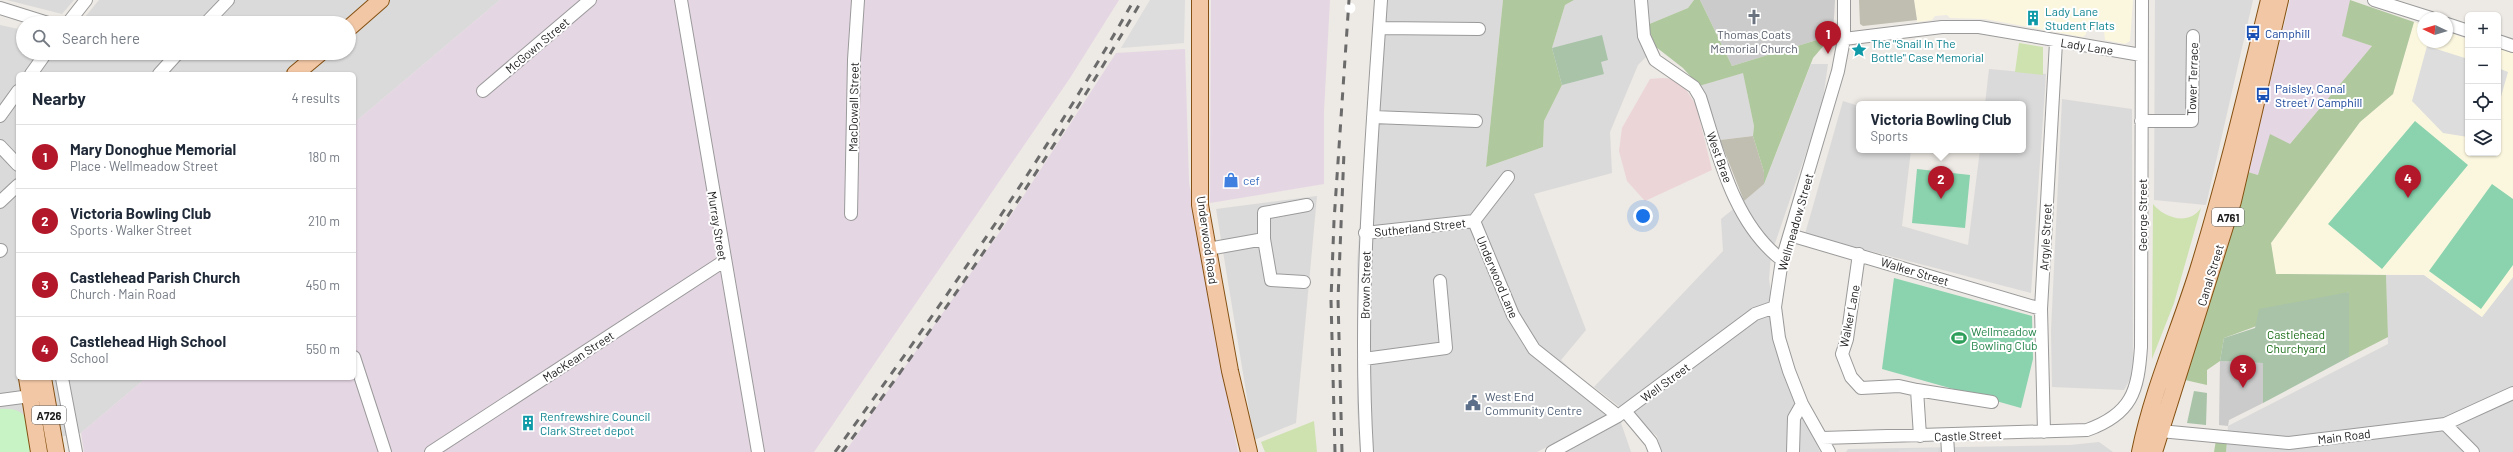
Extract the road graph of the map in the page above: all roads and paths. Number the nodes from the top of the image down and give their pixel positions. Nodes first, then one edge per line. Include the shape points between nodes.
1 (86, 0) edge
2 (228, 0) edge
3 (381, 0) edge
4 (590, 0) edge
5 (681, 0) edge
6 (858, 0) edge
7 (1200, 0) edge
8 (1380, 0) edge
9 (1641, 0) edge
10 (1844, 0) edge
11 (2142, 0) edge
12 (2269, 0) edge
13 (2280, 0) edge
14 (2374, 0) edge
15 (0, 8) edge
16 (2417, 13) edge
17 (26, 16) edge
18 (73, 16) edge
19 (213, 16) edge
20 (356, 22) edge
21 (2453, 26) edge
22 (1379, 28) junction
23 (1479, 30) dead end
24 (2465, 30) edge
25 (2193, 36) dead end
26 (1844, 39) junction
27 (2056, 42) junction
28 (2501, 42) edge
29 (2513, 46) edge
30 (2140, 55) junction
31 (41, 60) edge
32 (172, 60) edge
33 (312, 60) edge
34 (34, 72) edge
35 (161, 72) edge
36 (297, 72) edge
37 (483, 91) dead end
38 (16, 94) edge
39 (0, 116) edge
40 (1373, 117) junction
41 (1476, 121) dead end
42 (2141, 121) junction
43 (0, 146) edge
44 (16, 162) edge
45 (1508, 177) dead end
46 (16, 187) edge
47 (0, 202) edge
48 (1308, 205) dead end
49 (852, 214) dead end
50 (1474, 221) junction
51 (1365, 233) junction
52 (1790, 235) junction
53 (1264, 239) junction
54 (1208, 249) junction
55 (1859, 254) junction
56 (1782, 260) junction
57 (724, 261) junction
58 (1440, 281) dead end
59 (1304, 282) dead end
60 (1775, 307) junction
61 (2041, 309) junction
62 (1364, 359) junction
63 (356, 363) edge
64 (29, 380) edge
65 (62, 380) edge
66 (39, 389) edge
67 (1917, 390) junction
68 (2513, 393) edge
69 (0, 400) edge
70 (1992, 402) dead end
71 (1802, 404) junction
72 (1622, 414) junction
73 (2111, 420) joint
74 (2445, 424) junction
75 (2153, 428) junction
76 (2044, 432) junction
77 (73, 435) junction
78 (1920, 436) junction
79 (1947, 436) junction
80 (1822, 438) junction
81 (55, 445) edge
82 (38, 446) edge
83 (2292, 448) edge
84 (76, 452) edge
85 (385, 452) edge
86 (431, 452) edge
87 (758, 452) edge
88 (1249, 452) edge
89 (1367, 452) edge
90 (1552, 452) edge
91 (1655, 452) edge
92 (1793, 452) edge
93 (1829, 452) edge
94 (1948, 452) edge
95 (2140, 452) edge
96 (2154, 452) edge
97 (2473, 452) edge

1 - 18 street
2 - 19 street
3 - 20 main road
4 - 37 street, McGown Street
5 - 57 street, Murray Street
6 - 49 street, MacDowall Street via 854,60
7 - 54 main road, Underwood Road via 1200,205
8 - 22 street, Brown Street
9 - 56 street, West Brae via 1644,36 1655,60 1694,87 1700,97 1726,176 1752,230 1760,241
10 - 26 street, Wellmeadow Street
11 - 30 street, George Street
12 - 75 main road, Canal Street / A761 via 2224,183
13 - 75 main road, Canal Street / A761 via 2233,201
14 - 16 street
15 - 17 street
21 - 24 street
22 - 23 street
22 - 40 street, Brown Street
25 - 42 street, Tower Terrace via 2192,121
26 - 27 street, Lady Lane via 1942,27 1979,27
26 - 52 street, Wellmeadow Street via 1827,116
27 - 30 street, Lady Lane
27 - 61 street, Argyle Street
28 - 29 street
30 - 42 street, George Street
31 - 34 street
32 - 35 street
33 - 36 main road
38 - 39 street
40 - 41 street
40 - 51 street, Brown Street
42 - 73 street, George Street via 2139,378 2128,403
43 - 44 street
45 - 50 street, Underwood Lane
46 - 47 street
48 - 53 street via 1264,213
50 - 51 street, Sutherland Street
50 - 72 street, Underwood Lane via 1513,315 1534,349
51 - 62 street, Brown Street
52 - 55 street, Walker Street
52 - 56 street, Wellmeadow Street
53 - 54 street
53 - 59 street via 1271,280
54 - 88 main road, Underwood Road via 1230,371
55 - 61 street, Walker Street
55 - 67 street, Walker Lane via 1847,339 1842,354 1851,377 1862,388 1899,386
56 - 60 street, Wellmeadow Street
57 - 86 street, MacKean Street
57 - 87 street, Murray Street
58 - 62 street via 1446,348
60 - 71 street, Wellmeadow Street via 1781,345
60 - 72 street, Well Street via 1755,314
61 - 76 street, Argyle Street
62 - 89 street, Brown Street
63 - 85 street
64 - 66 main road, A726
65 - 77 street
66 - 69 street
66 - 81 main road, A726
66 - 82 main road, A726
67 - 70 street, Walker Lane
67 - 78 street
68 - 74 street, Main Road
71 - 80 street, Wellmeadow Street
71 - 92 street via 1794,418
72 - 90 street, Well Street
72 - 91 street, Underwood Lane via 1651,442
73 - 76 street, Castle Street via 2087,430
74 - 83 street, Main Road
74 - 97 street
75 - 83 street, Main Road via 2245,439
75 - 95 main road, A761
75 - 96 main road, A761
76 - 79 street, Castle Street
77 - 81 street
77 - 84 street
78 - 79 street, Castle Street
78 - 80 street, Castle Street
79 - 94 street
80 - 93 street, Wellmeadow Street
81 - 82 street

